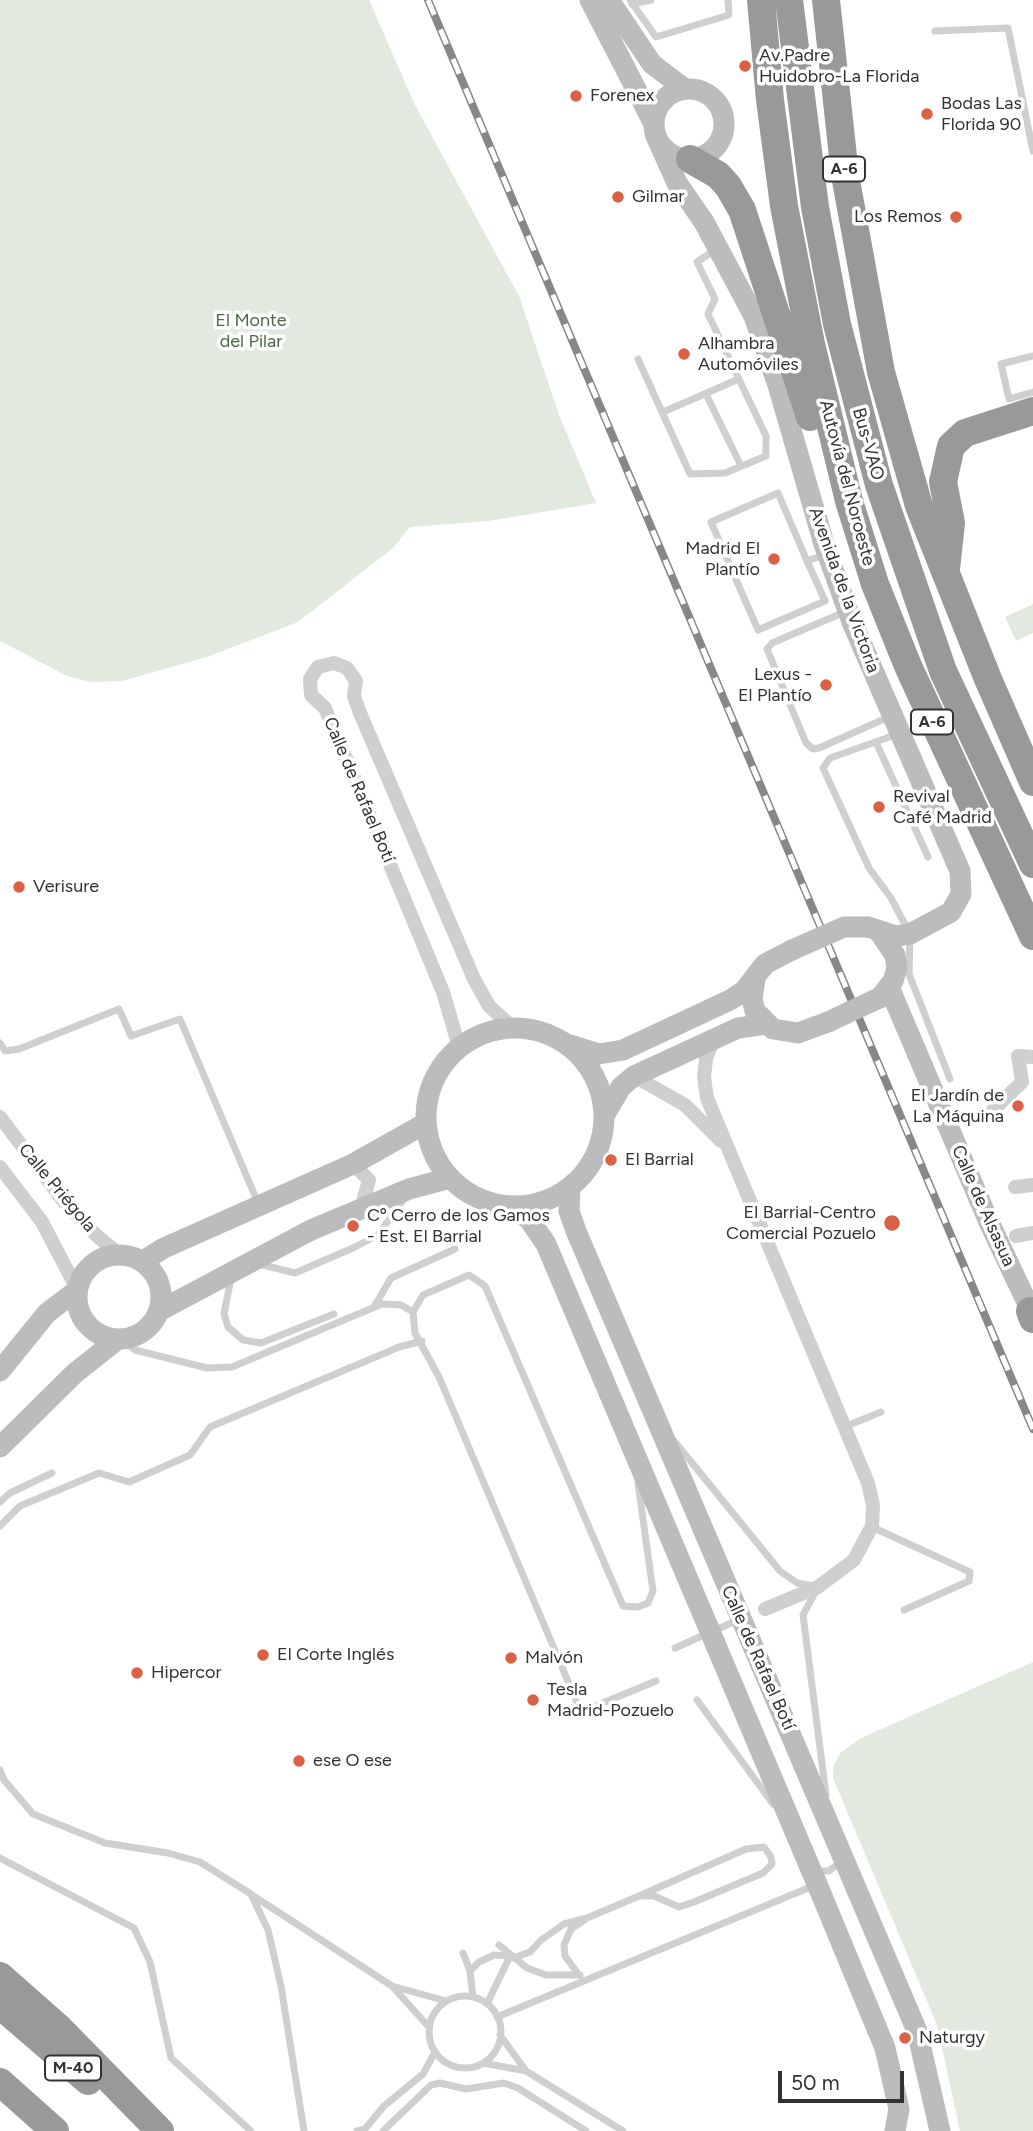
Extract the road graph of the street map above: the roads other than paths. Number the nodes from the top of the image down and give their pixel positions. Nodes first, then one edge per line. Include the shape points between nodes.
1 (651, 0) edge
2 (728, 0) edge
3 (761, 0) edge
4 (789, 0) edge
5 (826, 0) edge
6 (596, 1) edge
7 (635, 2) edge
8 (935, 32) dead end
9 (685, 89) junction
10 (656, 134) junction
11 (1033, 151) edge
12 (697, 159) junction
13 (704, 222) junction
14 (719, 247) junction
15 (1033, 356) edge
16 (638, 359) dead end
17 (739, 379) junction
18 (1033, 392) edge
19 (706, 394) junction
20 (1033, 411) edge
21 (663, 412) junction
22 (741, 466) junction
23 (849, 501) junction
24 (817, 557) junction
25 (945, 572) junction
26 (848, 611) junction
27 (895, 725) junction
28 (876, 742) junction
29 (1033, 782) edge
30 (928, 857) dead end
31 (1033, 864) edge
32 (874, 930) junction
33 (910, 934) junction
34 (1033, 936) edge
35 (896, 964) junction
36 (755, 979) junction
37 (884, 993) junction
38 (767, 1024) junction
39 (513, 1028) junction
40 (714, 1038) junction
41 (0, 1043) edge
42 (565, 1043) junction
43 (459, 1047) junction
44 (1033, 1058) edge
45 (634, 1076) junction
46 (950, 1079) dead end
47 (997, 1114) dead end
48 (604, 1116) junction
49 (0, 1117) edge
50 (426, 1123) junction
51 (729, 1151) junction
52 (353, 1164) junction
53 (0, 1167) edge
54 (450, 1178) junction
55 (1033, 1185) edge
56 (1015, 1187) dead end
57 (570, 1188) junction
58 (410, 1189) junction
59 (260, 1206) junction
60 (510, 1206) junction
61 (362, 1209) junction
62 (1033, 1233) edge
63 (1016, 1236) dead end
64 (455, 1250) dead end
65 (119, 1254) junction
66 (143, 1261) junction
67 (241, 1265) junction
68 (563, 1284) junction
69 (77, 1290) junction
70 (373, 1308) junction
71 (159, 1311) junction
72 (413, 1312) junction
73 (1032, 1313) edge
74 (334, 1314) dead end
75 (119, 1339) junction
76 (422, 1341) junction
77 (0, 1371) edge
78 (648, 1404) junction
79 (881, 1412) dead end
80 (844, 1427) junction
81 (0, 1447) edge
82 (633, 1451) junction
83 (52, 1474) dead end
84 (0, 1502) edge
85 (0, 1526) edge
86 (872, 1526) junction
87 (818, 1587) junction
88 (765, 1609) dead end
89 (904, 1610) dead end
90 (741, 1619) junction
91 (710, 1633) junction
92 (675, 1648) dead end
93 (656, 1681) dead end
94 (697, 1700) dead end
95 (0, 1770) edge
96 (830, 1823) junction
97 (793, 1831) junction
98 (845, 1857) junction
99 (0, 1858) edge
100 (814, 1877) junction
101 (251, 1894) junction
102 (639, 1896) junction
103 (587, 1918) junction
104 (499, 1944) dead end
105 (463, 1953) dead end
106 (511, 1957) junction
107 (470, 1971) junction
108 (579, 1975) junction
109 (595, 1975) junction
110 (0, 1976) edge
111 (392, 1986) junction
112 (472, 1997) junction
113 (446, 2001) junction
114 (487, 2004) junction
115 (0, 2005) edge
116 (497, 2017) junction
117 (429, 2027) junction
118 (500, 2035) junction
119 (435, 2052) junction
120 (483, 2063) junction
121 (526, 2071) junction
122 (0, 2082) edge
123 (0, 2098) edge
124 (49, 2126) edge
125 (250, 2130) edge
126 (362, 2130) edge
127 (145, 2131) edge
128 (160, 2131) edge
129 (303, 2131) edge
130 (383, 2131) edge
131 (586, 2131) edge
132 (623, 2131) edge
133 (895, 2131) edge
134 (940, 2131) edge

1 - 7 lane
2 - 7 lane via 729,15 656,37
3 - 23 highway, Autovía del Noroeste / A-6 via 784,206
4 - 31 highway, Bus-VAO via 815,207 837,324 876,474 943,671
5 - 25 highway, A-6 via 845,175 881,372 919,506
6 - 9 street, Avenida de la Victoria via 652,64
6 - 10 street, Avenida de la Victoria
8 - 11 lane via 1009,28
9 - 10 street via 659,104
9 - 12 street via 706,94 721,110 719,142
10 - 12 street via 673,155
10 - 13 street, Avenida de la Victoria via 677,183
12 - 13 street, Avenida de la Victoria via 692,181
12 - 23 highway via 728,186 742,210 825,466
13 - 14 street, Avenida de la Victoria
14 - 17 lane via 697,262 715,299 708,314
14 - 24 street, Avenida de la Victoria via 766,350
15 - 18 lane via 1001,364 1009,399
16 - 21 lane
17 - 19 lane
17 - 22 lane via 766,436 766,456
19 - 21 lane
19 - 22 lane
20 - 25 highway via 965,433 951,446 943,482 951,523
21 - 22 lane via 690,474 725,473
23 - 34 highway, Autovía del Noroeste / A-6 via 908,666
24 - 24 lane via 825,601 758,630 711,522 778,493
24 - 26 street, Avenida de la Victoria
25 - 29 highway, A-6
26 - 27 street, Avenida de la Victoria
26 - 27 lane via 767,649 806,743 813,749
27 - 28 lane
27 - 33 street, Avenida de la Victoria via 962,881 951,912
28 - 30 lane
28 - 33 lane via 830,758 823,768 869,868
32 - 33 street
32 - 35 street via 890,943
32 - 36 street, bridge via 844,927 765,964
33 - 35 street
33 - 46 lane via 909,974
35 - 37 street
36 - 38 street via 755,1011
36 - 42 street via 730,1000 611,1053 584,1051
37 - 38 street, bridge via 798,1033 785,1033
37 - 73 street, Calle de Alsasua via 903,1024
38 - 40 street via 738,1028
39 - 42 street via 540,1031
39 - 43 street via 485,1033
39 - 43 street, Calle de Rafael Botí via 489,1006 474,979 360,713 354,696 356,681 348,668 334,663 318,667 310,679 311,695 325,708 443,992
40 - 45 street
40 - 51 street via 705,1068 707,1098
41 - 59 lane via 5,1051 19,1049 118,1009 131,1036 180,1019
42 - 48 street via 584,1060 597,1082
43 - 50 street via 440,1068 428,1094
44 - 47 street via 1018,1056 1022,1082 993,1110
45 - 48 street via 621,1087
45 - 51 street via 685,1105
48 - 57 street via 590,1166
49 - 65 street, Calle Priégola via 65,1203
50 - 52 street
50 - 54 street via 433,1153
51 - 80 street
52 - 59 street
52 - 61 street via 369,1180
53 - 69 street, Calle Priégola via 42,1222
54 - 58 street
54 - 60 street via 467,1193
55 - 56 street
57 - 60 street via 540,1203
57 - 78 street, Calle de Rafael Botí via 569,1211 576,1231
58 - 61 street
58 - 67 lane via 379,1235 323,1261 295,1273
59 - 66 street
60 - 68 street, Calle de Rafael Botí via 538,1231
61 - 67 street
62 - 63 street
64 - 70 lane via 391,1278
65 - 66 street
65 - 69 street via 88,1267
66 - 71 street via 159,1284
67 - 71 street
67 - 74 lane via 225,1296 224,1314 228,1328 243,1340 268,1342
68 - 78 street via 573,1271 586,1274 631,1381
68 - 82 street, Calle de Rafael Botí
69 - 75 street via 77,1305 87,1324 104,1336
69 - 77 street via 47,1313
70 - 72 lane via 401,1305
70 - 75 lane via 232,1367 207,1368 135,1350
71 - 75 street via 145,1331
72 - 76 lane via 415,1333
72 - 82 lane via 423,1295 469,1275 485,1286 623,1606 638,1607 648,1603 653,1591
75 - 81 street via 75,1373
76 - 85 lane via 210,1427 190,1455 129,1482 99,1473 20,1506
76 - 93 lane via 581,1712
78 - 87 lane via 780,1571 797,1583
78 - 90 street, Calle de Rafael Botí
79 - 80 lane
80 - 86 street via 868,1483
82 - 91 street, Calle de Rafael Botí
83 - 84 lane
86 - 87 street via 854,1560
86 - 89 lane via 970,1572 969,1581
87 - 88 street
87 - 96 lane via 803,1615 804,1636
90 - 91 lane
90 - 96 street, Calle de Rafael Botí
91 - 92 lane
91 - 97 street, Calle de Rafael Botí
94 - 97 lane
95 - 101 lane via 33,1814 105,1843 200,1862
96 - 98 street, Calle de Rafael Botí
97 - 100 street, Calle de Rafael Botí
98 - 100 lane via 830,1871
98 - 134 street, Calle de Rafael Botí via 917,2031
99 - 125 lane via 134,1928 150,1962 171,2058
100 - 109 lane
100 - 133 street, Calle de Rafael Botí via 885,2048 899,2109
101 - 111 lane
101 - 129 lane via 268,1930 278,1975
102 - 102 lane via 746,1849 764,1847 769,1851 772,1864 750,1880 679,1907 654,1896
102 - 103 lane
103 - 106 lane via 564,1924 530,1952
103 - 108 lane via 571,1929 564,1945 565,1956
104 - 106 lane
105 - 107 lane
106 - 107 lane via 494,1955
106 - 108 lane via 546,1975
106 - 114 lane
107 - 112 lane
108 - 109 lane
109 - 116 lane
110 - 128 highway via 59,2028
111 - 113 lane
111 - 117 lane
112 - 113 lane
112 - 114 lane
113 - 117 lane
114 - 116 lane
115 - 127 highway, M-40
116 - 118 lane
117 - 119 lane
118 - 120 lane via 492,2056
118 - 121 lane
119 - 120 lane via 451,2065
119 - 126 lane via 423,2074
120 - 121 lane
121 - 132 lane
122 - 124 highway
123 - 124 highway
130 - 131 lane via 430,2085 440,2083 466,2089 504,2083

